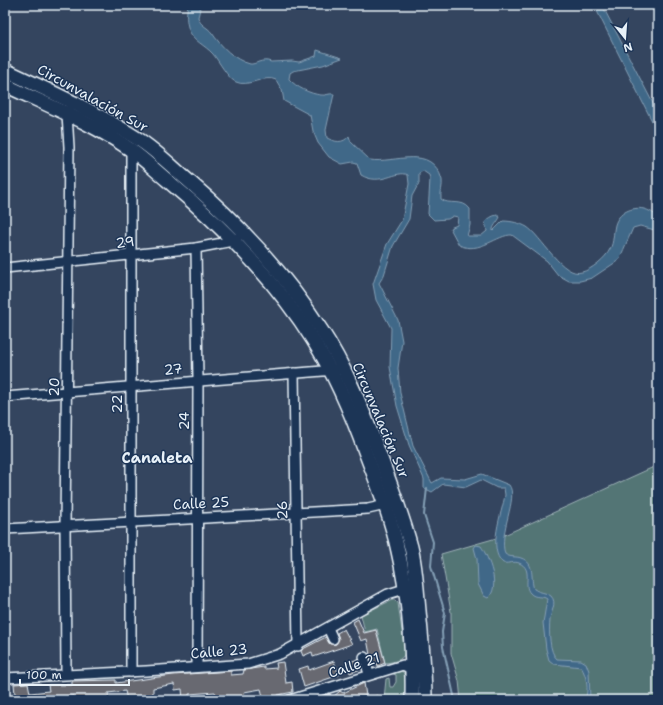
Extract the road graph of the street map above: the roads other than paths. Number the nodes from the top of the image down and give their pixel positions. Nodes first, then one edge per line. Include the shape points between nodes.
1 (5, 70) edge
2 (5, 85) edge
3 (70, 108) junction
4 (135, 145) junction
5 (244, 232) junction
6 (233, 241) junction
7 (196, 248) junction
8 (131, 255) junction
9 (69, 262) junction
10 (5, 268) edge
11 (330, 370) junction
12 (344, 370) junction
13 (294, 374) junction
14 (198, 380) junction
15 (131, 386) junction
16 (68, 391) junction
17 (5, 397) edge
18 (391, 503) junction
19 (296, 513) junction
20 (198, 517) junction
21 (132, 521) junction
22 (65, 525) junction
23 (5, 529) edge
24 (411, 587) junction
25 (328, 628) junction
26 (333, 639) dead end
27 (298, 646) junction
28 (364, 657) dead end
29 (197, 667) junction
30 (419, 671) junction
31 (131, 672) junction
32 (66, 674) junction
33 (369, 674) junction
34 (5, 678) edge
35 (303, 698) edge
36 (290, 700) edge
37 (412, 700) edge
38 (424, 700) edge

1 - 3 highway, Circunvalación Sur
2 - 3 highway, Circunvalación Sur
3 - 4 highway, Circunvalación Sur
3 - 9 street, 20
4 - 5 highway, Circunvalación Sur via 204,194
4 - 6 highway, Circunvalación Sur
4 - 8 street, 22
5 - 6 street, 29
5 - 12 highway, Circunvalación Sur via 300,299 323,332
6 - 7 street, 29
6 - 11 highway, Circunvalación Sur via 289,305
7 - 8 street, 29
7 - 14 street, 24
8 - 9 street, 29
8 - 15 street, 22
9 - 10 street, 29
9 - 16 street, 20
11 - 12 street, 27
11 - 13 street, 27
11 - 18 highway, Circunvalación Sur
12 - 18 highway, Circunvalación Sur via 366,418
13 - 14 street, 27
13 - 19 street, 26
14 - 15 street, 27
14 - 20 street, 24
15 - 16 street, 27
15 - 21 street, 22
16 - 17 street, 27
16 - 22 street, 20
18 - 19 street, Calle 25 via 368,509
18 - 24 highway, Circunvalación Sur via 411,548
19 - 20 street, Calle 25
19 - 27 street, 26
20 - 21 street, Calle 25
20 - 29 street, 24
21 - 22 street, Calle 25
21 - 31 street, 22
22 - 23 street, Calle 25
22 - 32 street, 20
24 - 25 street, Calle 23 via 388,594
24 - 30 highway, Circunvalación Sur
25 - 26 street
25 - 27 street, Calle 23
27 - 29 street, Calle 23 via 248,664
28 - 33 street
29 - 31 street, Calle 23
30 - 33 street, Calle 21 via 403,665
30 - 37 highway, Circunvalación Sur
30 - 38 highway, Circunvalación Sur
31 - 32 street, Calle 23
32 - 34 street, Calle 23
33 - 35 street, Calle 21
35 - 36 street, Calle 21

